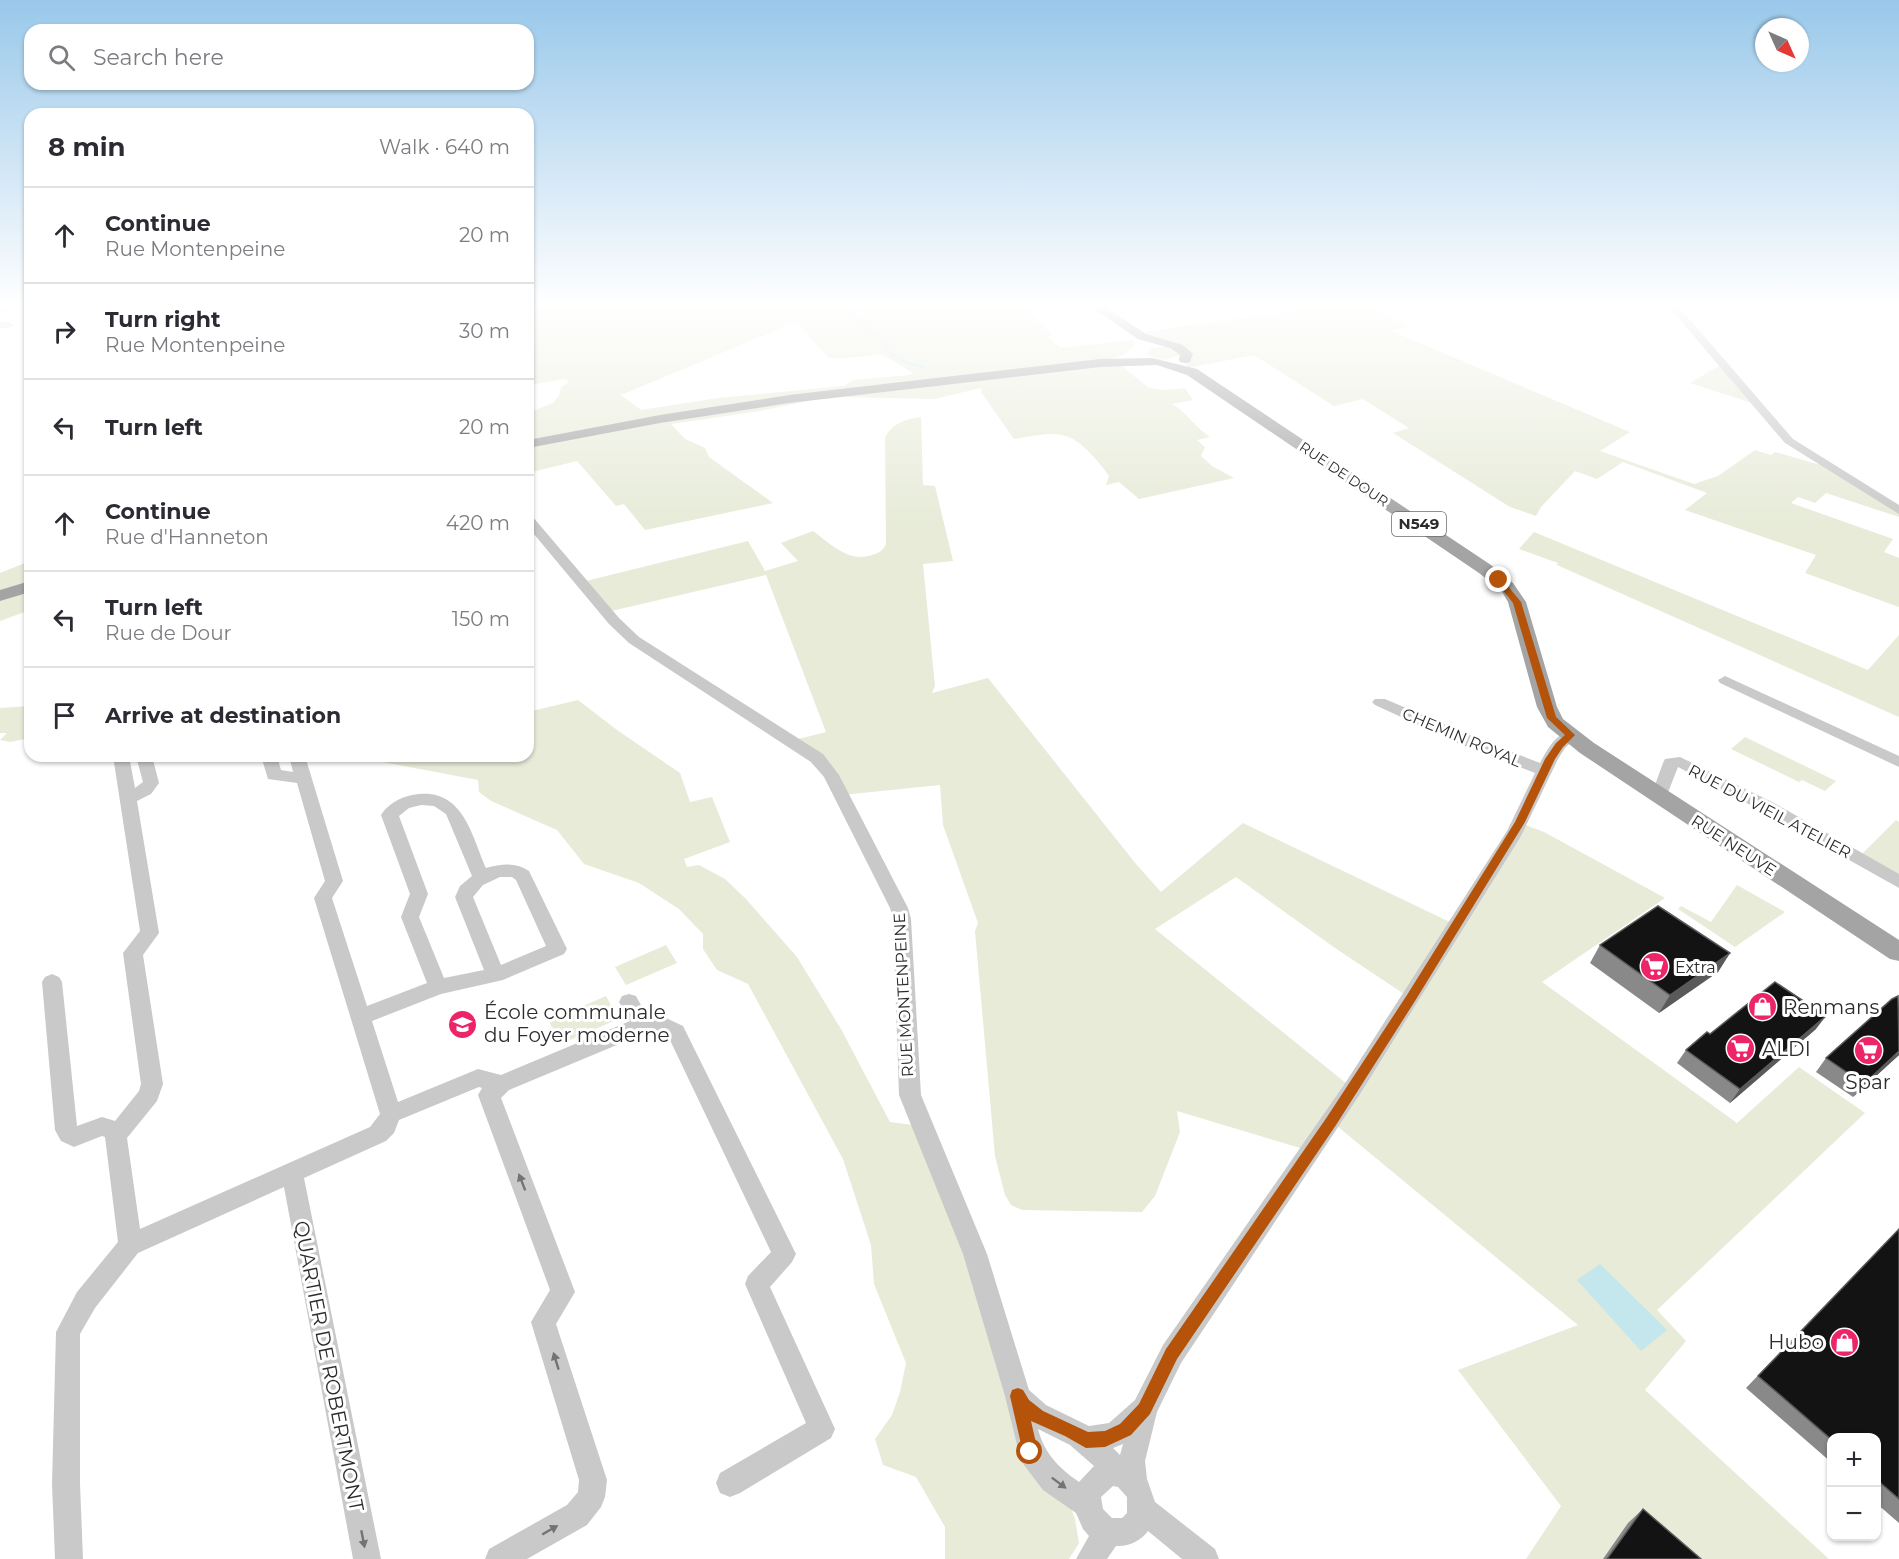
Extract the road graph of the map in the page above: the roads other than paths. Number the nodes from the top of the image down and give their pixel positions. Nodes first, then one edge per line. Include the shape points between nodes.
1 (955, 380) edge
2 (1209, 380) edge
3 (1736, 380) edge
4 (534, 444) edge
5 (1899, 510) edge
6 (534, 526) edge
7 (24, 588) edge
8 (0, 596) edge
9 (1725, 680) dead end
10 (1380, 702) dead end
11 (1570, 735) junction
12 (122, 762) edge
13 (146, 762) edge
14 (270, 762) edge
15 (299, 762) edge
16 (1899, 762) edge
17 (1545, 771) junction
18 (303, 778) junction
19 (1659, 796) junction
20 (129, 798) junction
21 (482, 879) junction
22 (1899, 882) edge
23 (1899, 952) edge
24 (496, 975) junction
25 (52, 982) dead end
26 (438, 987) junction
27 (629, 1002) dead end
28 (360, 1017) junction
29 (642, 1025) junction
30 (502, 1084) junction
31 (391, 1114) junction
32 (116, 1136) junction
33 (292, 1172) junction
34 (130, 1245) junction
35 (1018, 1396) junction
36 (1145, 1409) junction
37 (1086, 1440) junction
38 (1126, 1478) junction
39 (730, 1483) dead end
40 (1087, 1504) junction
41 (1143, 1510) junction
42 (1109, 1532) junction
43 (69, 1559) edge
44 (367, 1559) edge
45 (500, 1559) edge
46 (1090, 1559) edge
47 (1205, 1559) edge

1 - 4 main road via 789,399
2 - 11 main road, RUE DE DOUR / N549 via 1503,584 1517,602 1551,718
3 - 5 street via 1789,441
6 - 35 street, RUE MONTENPEINE via 628,634 817,758 831,775 899,908 910,1095 975,1254
7 - 8 main road
9 - 16 street
10 - 17 street, CHEMIN ROYAL
11 - 17 street via 1559,745
11 - 19 main road, RUE NEUVE / N549
12 - 20 street
13 - 20 street via 151,783
14 - 18 street via 274,776
15 - 18 street
17 - 36 street via 1520,822 1473,898 1331,1121 1172,1354
18 - 28 street via 334,881 323,898
19 - 22 street, RUE DU VIEIL ATELIER via 1671,763 1680,762
19 - 23 main road, RUE NEUVE / N549
20 - 32 street via 150,933 133,953 152,1084 149,1095
21 - 24 street via 465,889 464,897
21 - 24 street via 514,871 523,876 557,949
21 - 26 street via 447,804 436,800 413,801 394,809 390,815 419,894 410,917
24 - 26 street
25 - 32 street via 66,1130 75,1137 108,1126
26 - 28 street
27 - 29 street
28 - 31 street
29 - 30 street
29 - 39 street via 666,1024 676,1032 784,1254 757,1284 822,1429
30 - 31 street via 478,1078
45 -> 30 street via 577,1515 591,1497 593,1480 543,1322 563,1292 489,1095
31 - 33 street via 378,1134
32 - 34 street
33 - 34 street
33 -> 44 street, QUARTIER DE ROBERTMONT
34 - 43 street via 74,1318 68,1332
35 - 37 street, RUE MONTENPEINE via 1037,1416
35 -> 40 street, RUE MONTENPEINE via 1030,1452 1053,1480
36 - 37 street via 1125,1430 1105,1439
36 - 38 street
37 - 38 street, RUE MONTENPEINE
38 - 40 street via 1112,1472 1098,1477 1088,1493
38 - 41 street via 1140,1491
40 - 42 street via 1095,1521
41 - 42 street via 1128,1532
41 - 47 street
42 - 46 street

